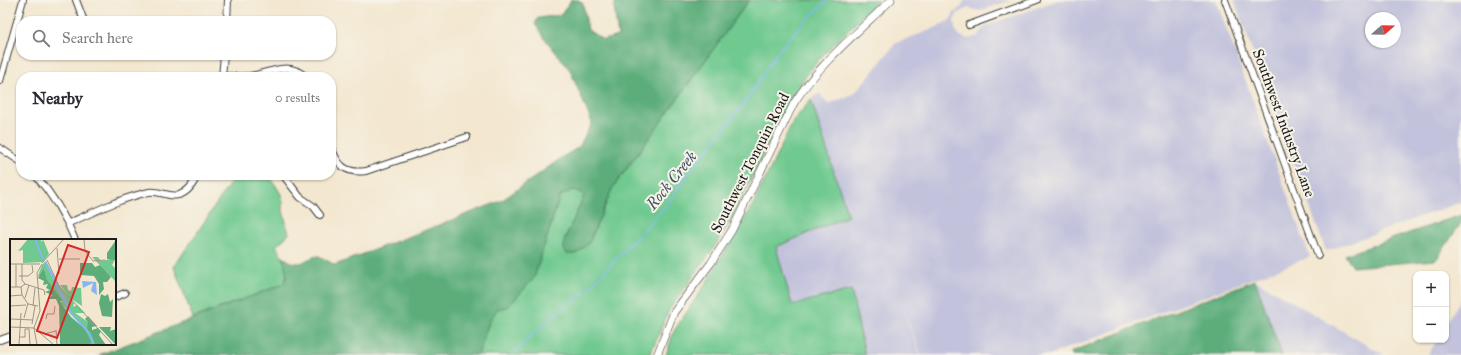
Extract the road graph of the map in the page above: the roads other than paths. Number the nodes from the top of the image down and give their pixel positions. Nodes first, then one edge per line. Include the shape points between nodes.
1 (23, 0) edge
2 (76, 0) edge
3 (228, 0) edge
4 (233, 0) edge
5 (891, 0) edge
6 (1037, 0) edge
7 (1225, 0) edge
8 (18, 16) edge
9 (82, 16) edge
10 (227, 16) edge
11 (16, 25) edge
12 (969, 25) dead end
13 (224, 60) edge
14 (222, 72) edge
15 (268, 72) edge
16 (300, 72) edge
17 (0, 81) edge
18 (467, 137) dead end
19 (0, 148) edge
20 (16, 159) edge
21 (336, 159) edge
22 (39, 180) edge
23 (194, 180) edge
24 (287, 180) edge
25 (320, 215) dead end
26 (68, 223) junction
27 (75, 239) edge
28 (1318, 255) dead end
29 (125, 293) dead end
30 (116, 297) edge
31 (10, 336) edge
32 (0, 340) edge
33 (657, 355) edge

1 - 8 street
2 - 9 street
3 - 4 street
3 - 10 street
5 - 33 main road, Southwest Tonquin Road via 820,69 802,91 732,230 674,312
6 - 12 street
7 - 28 street, Southwest Industry Lane
11 - 17 street
13 - 14 street
15 - 16 street via 286,68
18 - 21 street via 366,171 347,170
19 - 20 street
22 - 26 street via 51,194
23 - 26 street via 179,195 143,193
24 - 25 street via 300,197 313,206
26 - 27 street
29 - 30 street
31 - 32 street

